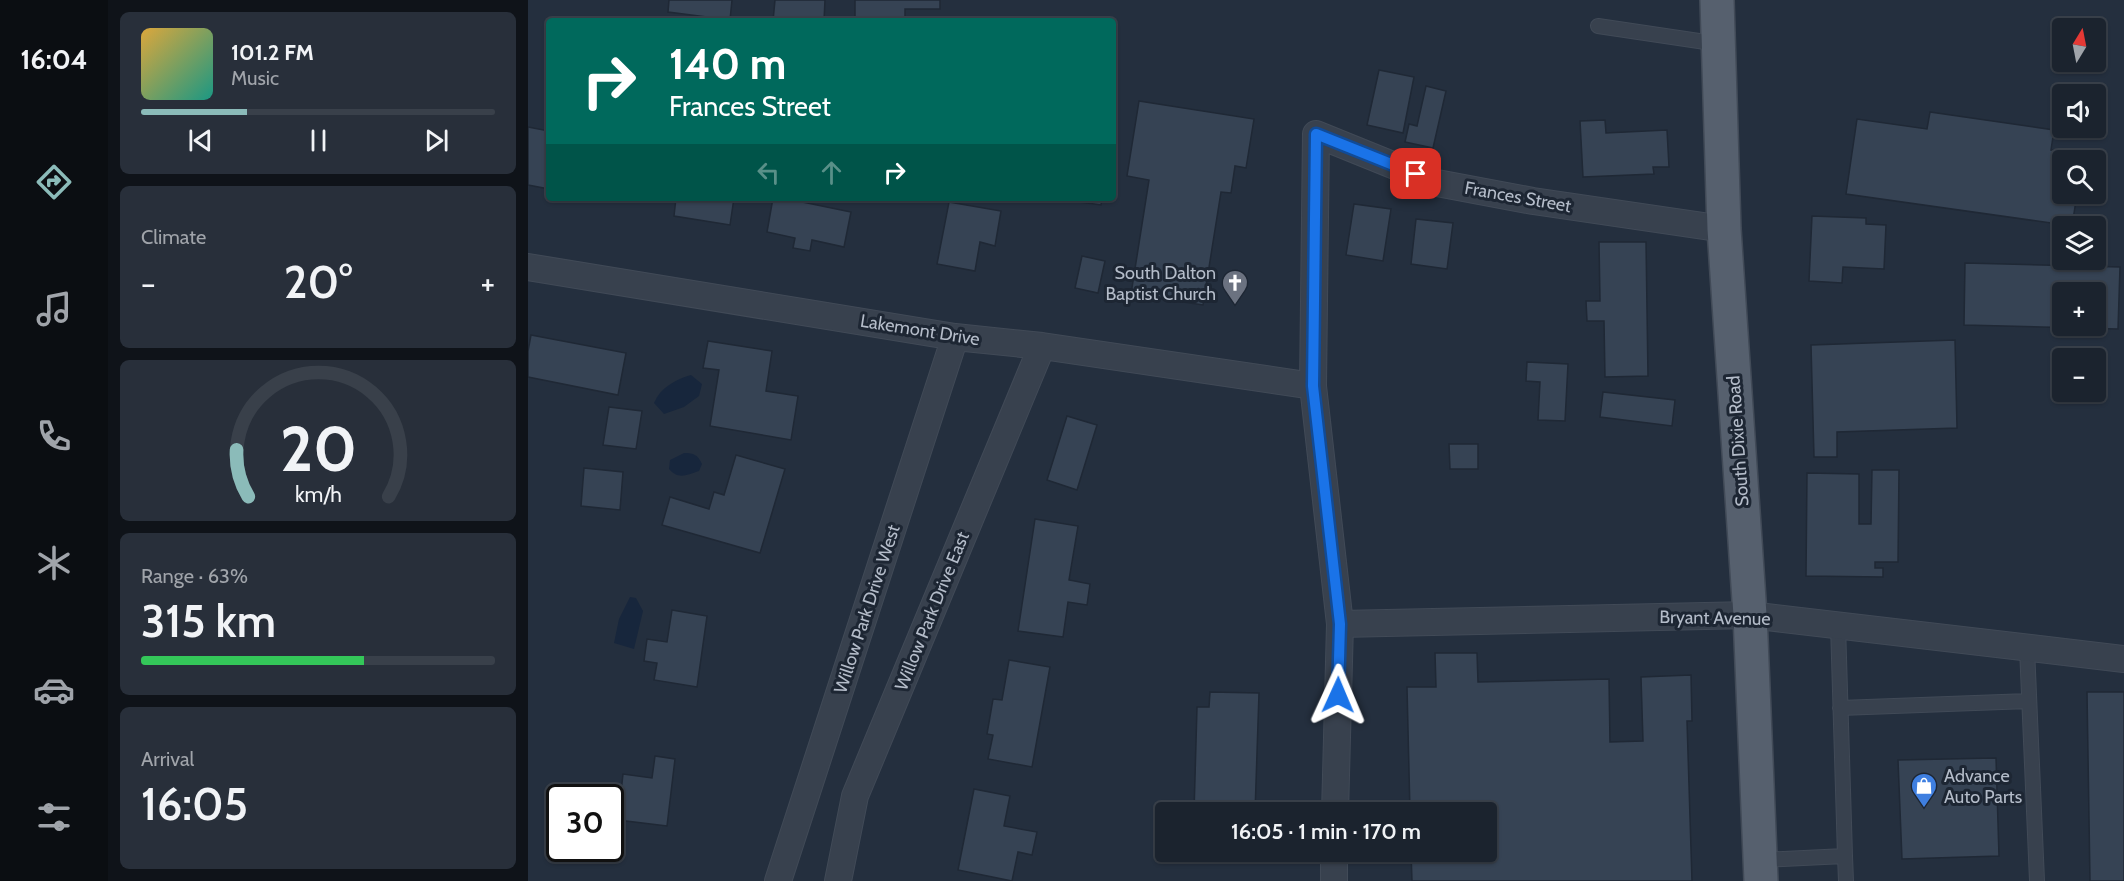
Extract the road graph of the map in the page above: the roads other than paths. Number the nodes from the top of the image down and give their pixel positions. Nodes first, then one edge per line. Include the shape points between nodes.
1 (1717, 0) edge
2 (1598, 26) dead end
3 (1719, 44) junction
4 (1724, 229) junction
5 (528, 267) edge
6 (955, 337) junction
7 (1042, 346) junction
8 (1313, 386) junction
9 (1750, 615) junction
10 (1340, 624) junction
11 (1838, 625) junction
12 (2027, 648) junction
13 (2124, 660) edge
14 (2029, 701) junction
15 (1840, 708) junction
16 (1335, 802) edge
17 (1845, 856) junction
18 (1334, 862) edge
19 (1760, 871) edge
20 (778, 881) edge
21 (838, 881) edge
22 (1334, 881) edge
23 (1846, 881) edge
24 (2037, 881) edge

1 - 3 main road, South Dixie Road
2 - 3 lane
3 - 4 main road, South Dixie Road
4 - 8 street, Frances Street via 1437,183 1316,134
4 - 9 main road, South Dixie Road
5 - 6 street, Lakemont Drive
6 - 7 street, Lakemont Drive
6 - 20 street, Willow Park Drive West
7 - 8 street, Lakemont Drive
7 - 21 street, Willow Park Drive East via 855,796
8 - 10 street, Frances Street
9 - 10 street, Bryant Avenue
9 - 11 street, Bryant Avenue
9 - 19 main road, South Dixie Road
10 - 16 street, Frances Street
11 - 12 street, Bryant Avenue
11 - 15 lane
12 - 13 street, Bryant Avenue
12 - 14 lane
14 - 15 lane
14 - 24 lane
15 - 17 lane
17 - 19 lane
17 - 23 lane
18 - 22 street

